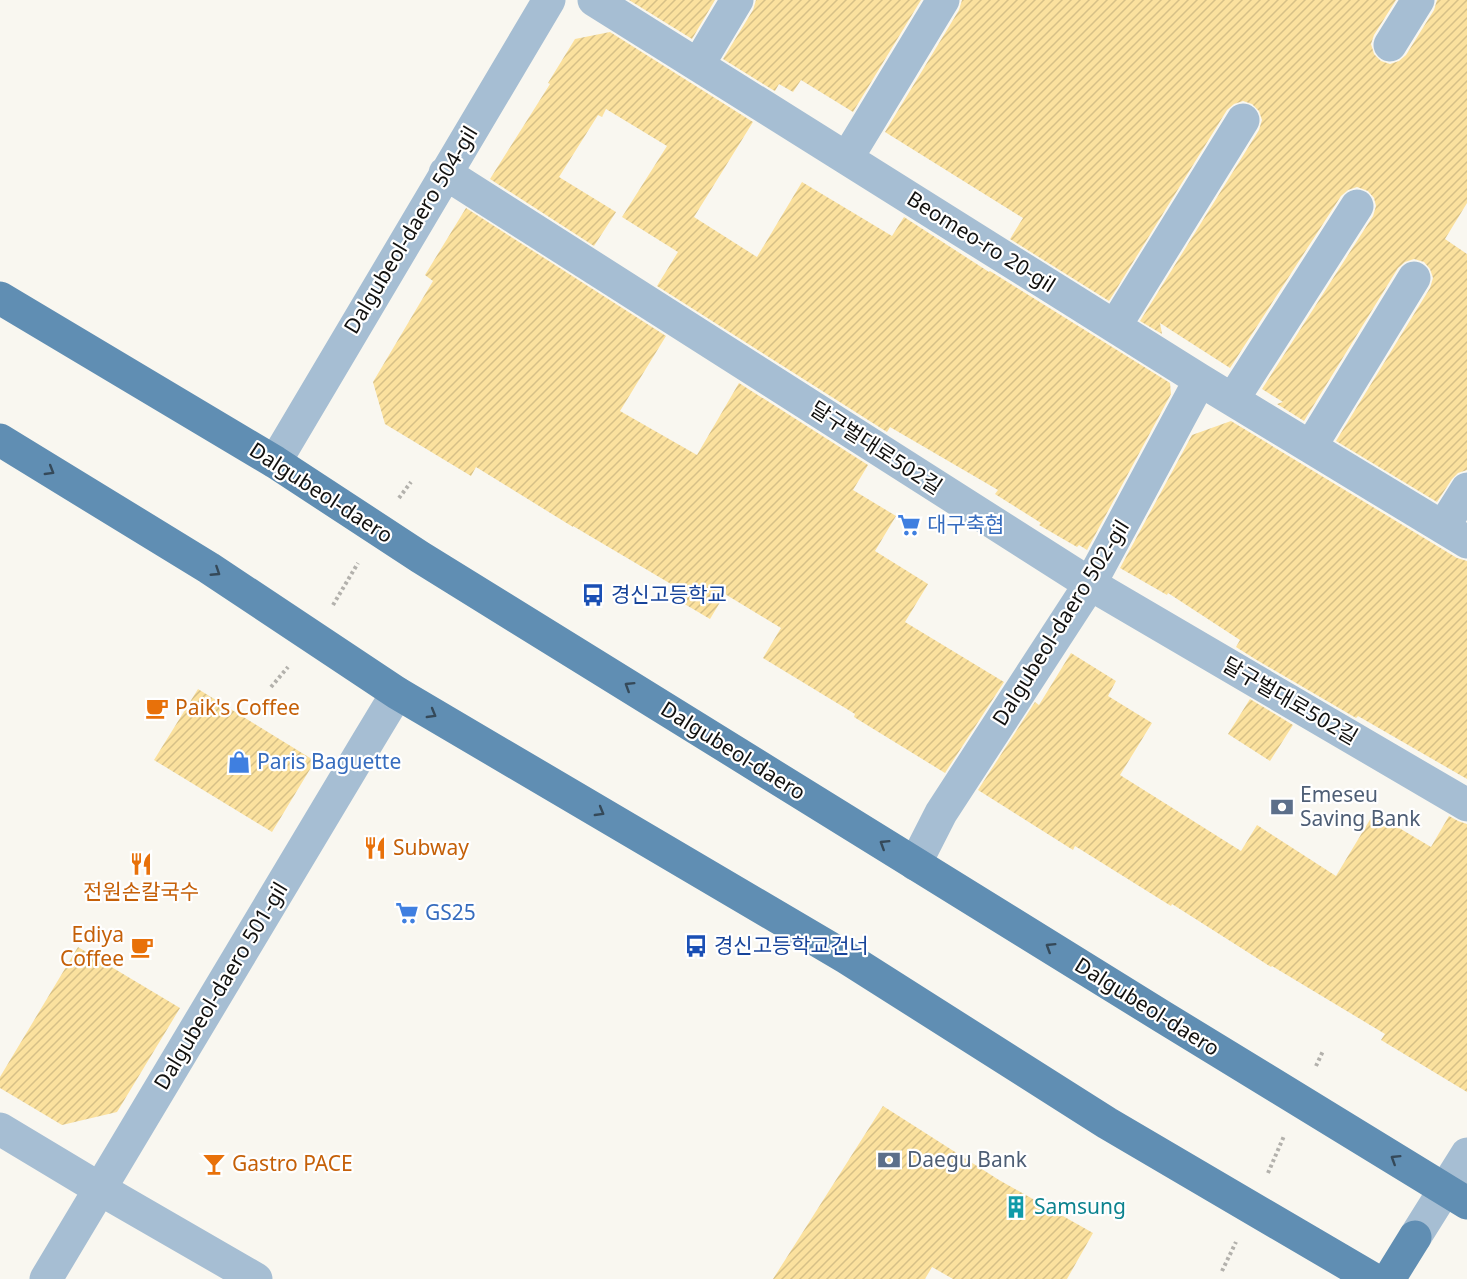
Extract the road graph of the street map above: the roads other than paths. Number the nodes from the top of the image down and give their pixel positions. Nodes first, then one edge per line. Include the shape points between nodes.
1 (549, 0) edge
2 (594, 0) edge
3 (737, 0) edge
4 (943, 0) edge
5 (1418, 0) edge
6 (1390, 45) dead end
7 (698, 65) junction
8 (1243, 120) dead end
9 (847, 158) junction
10 (445, 173) junction
11 (1356, 206) dead end
12 (1414, 278) dead end
13 (0, 298) edge
14 (1115, 326) junction
15 (1200, 380) junction
16 (1233, 399) junction
17 (0, 440) edge
18 (1311, 446) junction
19 (275, 462) junction
20 (1467, 489) edge
21 (1455, 535) edge
22 (1090, 584) junction
23 (398, 693) junction
24 (1467, 805) edge
25 (915, 864) junction
26 (0, 1129) edge
27 (1467, 1154) edge
28 (100, 1189) junction
29 (1456, 1196) edge
30 (1415, 1237) joint
31 (46, 1279) edge
32 (256, 1279) edge
33 (1373, 1279) edge
34 (1389, 1279) edge

1 - 10 street, Dalgubeol-daero 504-gil
2 - 7 street, Beomeo-ro 20-gil
3 - 7 street
4 - 9 street
5 - 6 street
7 - 9 street, Beomeo-ro 20-gil
8 - 14 street
9 - 14 street, Beomeo-ro 20-gil
10 - 19 street, Dalgubeol-daero 504-gil
10 - 22 street, 달구벌대로502길
11 - 16 street
12 - 18 street
13 - 19 main road, Dalgubeol-daero
14 - 15 street, Beomeo-ro 20-gil
15 - 16 street, Beomeo-ro 20-gil
15 - 22 street, Dalgubeol-daero 502-gil
16 - 18 street, Beomeo-ro 20-gil
17 -> 23 main road via 209,568
18 - 21 street, Beomeo-ro 20-gil
25 -> 19 main road, Dalgubeol-daero
20 - 21 street, Beomeo-ro 20-gil
22 - 24 street, 달구벌대로502길
22 - 25 street, Dalgubeol-daero 502-gil via 941,813
23 - 28 street, Dalgubeol-daero 501-gil
23 -> 33 main road via 847,958 1107,1123
29 -> 25 main road, Dalgubeol-daero
26 - 28 street
27 - 29 street
28 - 31 street, Dalgubeol-daero 501-gil
28 - 32 street
29 - 30 street
30 - 34 main road

